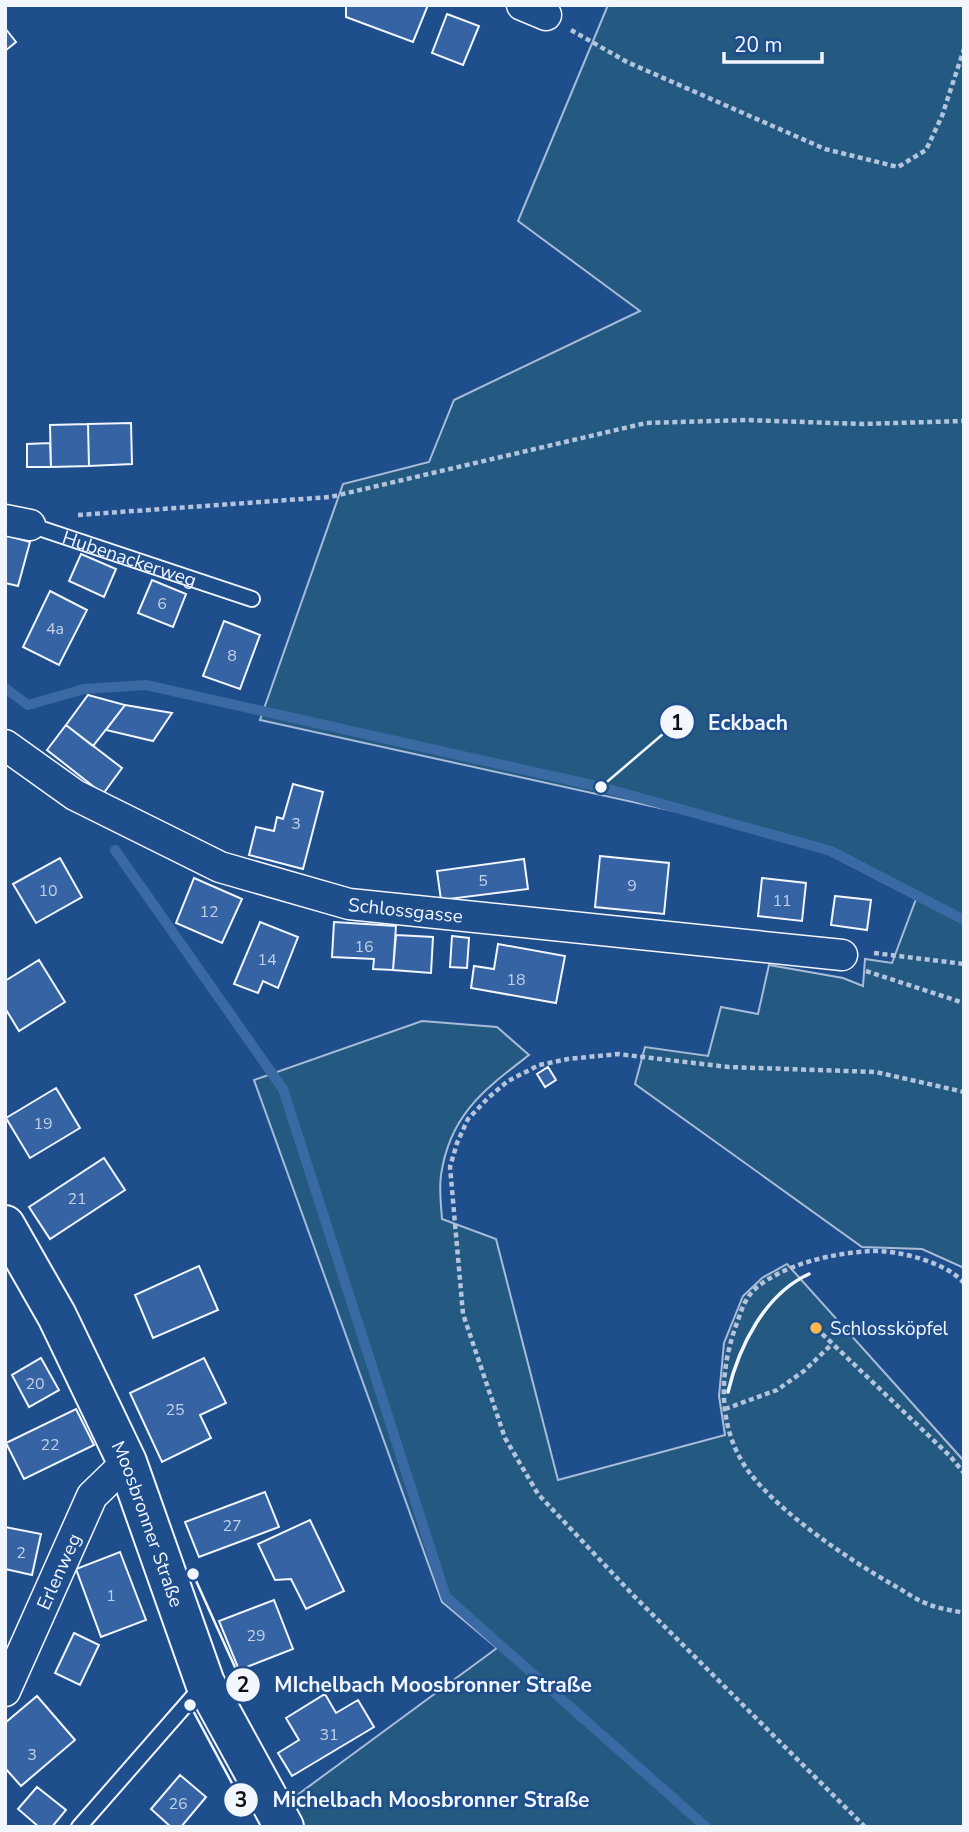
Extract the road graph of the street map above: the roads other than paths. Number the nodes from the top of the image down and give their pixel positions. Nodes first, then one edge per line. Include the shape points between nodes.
1 (18, 522) edge
2 (252, 599) dead end
3 (5, 745) edge
4 (842, 955) road end
5 (5, 1224) edge
6 (127, 1462) junction
7 (205, 1683) junction
8 (5, 1691) edge
9 (79, 1827) edge
10 (284, 1827) edge

1 - 2 lane, Hubenackerweg
3 - 4 street, Schlossgasse via 75,795 220,867 349,904
5 - 6 main road, Moosbronner Straße via 57,1316
6 - 7 main road, Moosbronner Straße
6 - 8 street, Erlenweg via 92,1496
7 - 9 lane
7 - 10 main road, Moosbronner Straße

